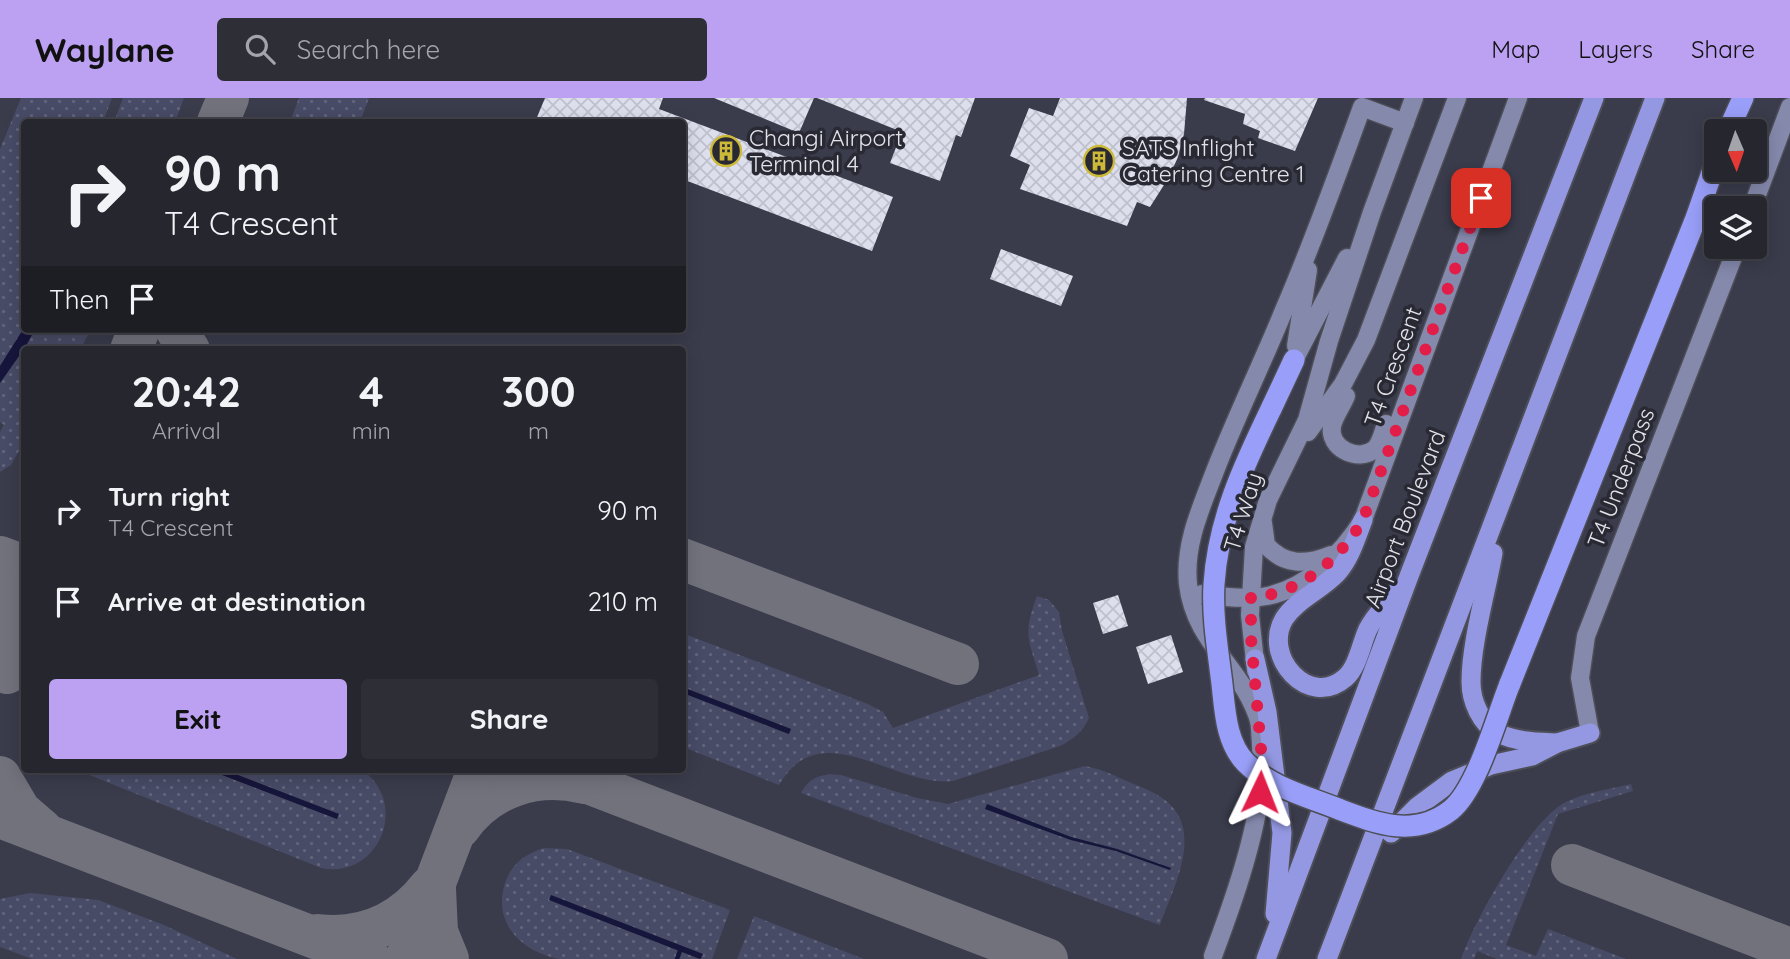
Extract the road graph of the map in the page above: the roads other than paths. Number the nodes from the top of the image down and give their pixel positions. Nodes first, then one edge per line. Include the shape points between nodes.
1 (1414, 98) edge
2 (1457, 98) edge
3 (1518, 98) edge
4 (1594, 98) edge
5 (1655, 98) edge
6 (1743, 98) edge
7 (1790, 107) edge
8 (1733, 119) edge
9 (1405, 123) junction
10 (1708, 182) edge
11 (1757, 196) edge
12 (1372, 212) junction
13 (1312, 245) junction
14 (1732, 259) edge
15 (1434, 324) junction
16 (1366, 340) junction
17 (1294, 360) junction
18 (1287, 458) junction
19 (1502, 504) junction
20 (1263, 517) junction
21 (1363, 520) junction
22 (1346, 545) junction
23 (1409, 576) junction
24 (1188, 586) junction
25 (1251, 597) junction
26 (1255, 659) junction
27 (1260, 724) junction
28 (1590, 733) joint
29 (1557, 743) junction
30 (1368, 856) junction
31 (1273, 940) junction
32 (1213, 956) dead end
33 (1266, 959) edge
34 (1328, 959) edge

1 - 9 main road, T4 Way
2 - 16 main road
3 - 15 main road, T4 Crescent
4 - 23 highway, Airport Boulevard
5 - 19 highway
6 - 8 highway
7 - 11 main road
9 - 12 main road, T4 Way
9 - 13 main road via 1362,107
10 - 17 highway, bridge via 1471,785 1450,810 1422,824 1391,827 1372,822 1278,785 1245,762 1230,734 1215,627 1219,545 1231,497
12 - 17 main road
12 - 18 main road, T4 Way via 1307,420
13 - 17 main road
13 - 24 main road via 1195,524 1187,563
14 - 28 main road, T4 Underpass via 1586,636 1580,678
15 - 16 main road via 1392,407 1379,444 1371,452 1354,453 1335,443 1332,428
15 - 21 main road, T4 Crescent
16 - 18 main road via 1328,407
18 - 20 main road, T4 Way
19 - 29 highway via 1474,661 1474,700 1482,718 1496,732 1526,741
19 - 30 highway
20 - 22 main road via 1266,545 1284,560 1306,563
20 - 25 main road, T4 Way
21 - 22 main road, T4 Crescent
21 - 23 highway via 1344,565 1284,620 1278,642 1289,672 1318,686 1345,678 1369,626
22 - 25 main road, T4 Crescent via 1297,585
23 - 31 highway, Airport Boulevard
24 - 25 main road, T4 Crescent via 1203,595
24 - 27 main road via 1199,623 1248,691
25 - 26 main road, T4 Way
26 - 27 main road, T4 Way
26 - 31 highway via 1267,712 1282,833
27 - 32 main road, T4 Way via 1262,771 1257,812
28 - 29 highway
29 - 30 highway via 1532,756 1452,781 1417,807
30 - 34 highway
31 - 33 highway, Airport Boulevard

